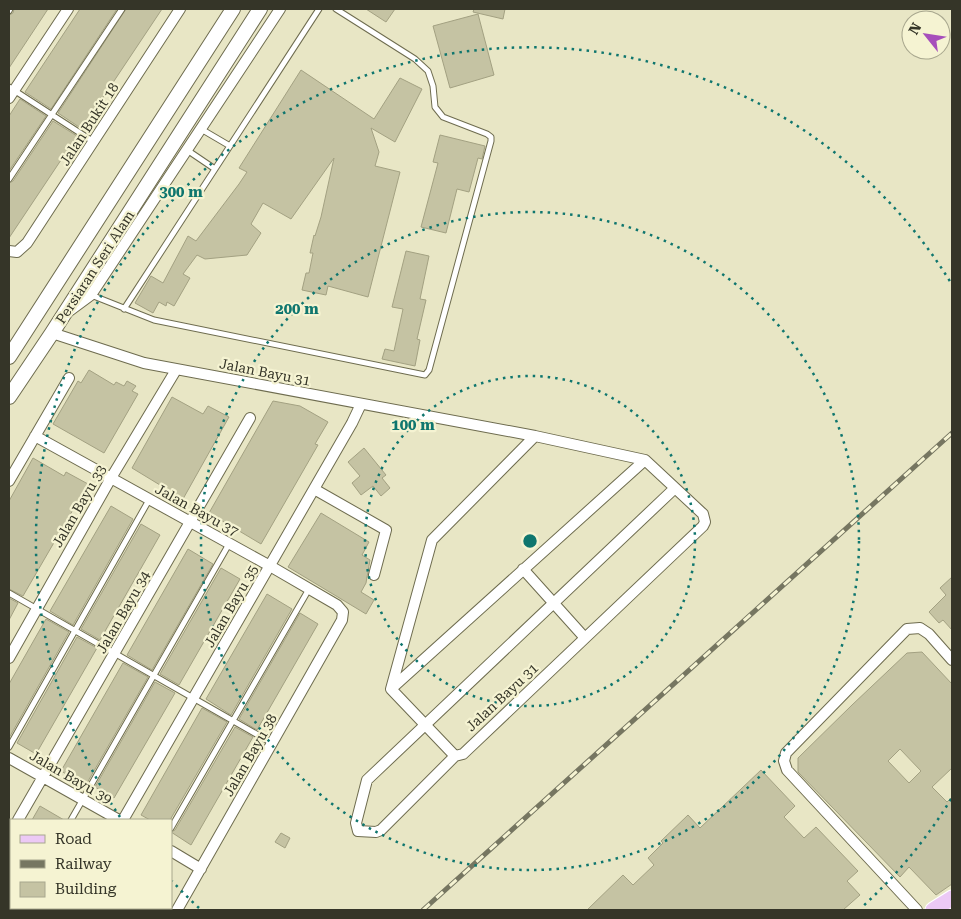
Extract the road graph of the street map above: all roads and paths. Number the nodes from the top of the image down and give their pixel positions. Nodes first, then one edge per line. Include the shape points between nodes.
1 (68, 9) edge
2 (122, 9) edge
3 (180, 9) edge
4 (233, 9) edge
5 (260, 9) edge
6 (280, 9) edge
7 (319, 9) edge
8 (336, 9) edge
9 (10, 91) edge
10 (52, 114) junction
11 (201, 128) junction
12 (94, 142) junction
13 (230, 146) junction
14 (187, 150) junction
15 (215, 168) junction
16 (9, 179) edge
17 (13, 251) edge
18 (91, 295) junction
19 (124, 309) junction
20 (63, 316) junction
21 (52, 333) junction
22 (9, 357) edge
23 (176, 370) junction
24 (69, 378) dead end
25 (9, 397) edge
26 (361, 404) junction
27 (250, 418) dead end
28 (35, 436) junction
29 (535, 436) junction
30 (645, 460) junction
31 (111, 478) junction
32 (9, 480) edge
33 (675, 488) junction
34 (314, 489) junction
35 (150, 500) junction
36 (190, 523) junction
37 (230, 544) junction
38 (270, 566) junction
39 (524, 569) junction
40 (374, 575) dead end
41 (309, 589) junction
42 (9, 593) edge
43 (554, 602) junction
44 (37, 609) junction
45 (343, 612) joint
46 (75, 631) junction
47 (585, 638) junction
48 (115, 654) junction
49 (9, 658) edge
50 (952, 660) edge
51 (154, 676) junction
52 (391, 689) junction
53 (193, 698) junction
54 (234, 721) junction
55 (425, 725) junction
56 (272, 743) junction
57 (9, 747) edge
58 (455, 756) junction
59 (9, 758) edge
60 (43, 777) junction
61 (83, 800) junction
62 (19, 819) edge
63 (72, 819) edge
64 (119, 819) edge
65 (122, 819) edge
66 (172, 826) edge
67 (172, 852) edge
68 (201, 869) junction
69 (952, 898) edge
70 (177, 910) edge
71 (917, 910) edge
72 (933, 910) edge

1 - 9 street
2 - 10 lane
3 - 12 street, Jalan Bukit 18
4 - 22 main road, Persiaran Seri Alam
5 - 20 main road, Persiaran Seri Alam
6 - 11 street
7 - 13 lane
8 - 19 lane via 415,59 428,71 435,107 443,117 491,137 429,370 425,375 411,373 154,320
9 - 10 lane
10 - 12 lane
10 - 16 lane
11 - 13 lane
11 - 14 street
12 - 17 street, Jalan Bukit 18 via 27,243
13 - 15 lane
14 - 15 lane
14 - 18 street
15 - 19 lane
18 - 19 lane
18 - 20 street
20 - 21 main road, Persiaran Seri Alam
21 - 23 street, Jalan Bayu 31
21 - 25 main road, Persiaran Seri Alam
23 - 26 street, Jalan Bayu 31
23 - 31 street, Jalan Bayu 33
24 - 28 street
26 - 29 street, Jalan Bayu 31
26 - 34 street, Jalan Bayu 35
27 - 36 street, Jalan Bayu 34
28 - 31 street, Jalan Bayu 37
28 - 32 street
29 - 30 street, Jalan Bayu 31
29 - 52 street via 432,540
30 - 33 street, Jalan Bayu 31
30 - 39 street
31 - 35 street, Jalan Bayu 37
31 - 44 street, Jalan Bayu 33
33 - 43 street
33 - 47 street, Jalan Bayu 31 via 703,514 705,522
34 - 38 street, Jalan Bayu 35
34 - 40 street via 386,530
35 - 36 street, Jalan Bayu 37
35 - 46 lane
36 - 37 street, Jalan Bayu 37
36 - 48 street, Jalan Bayu 34
37 - 38 street, Jalan Bayu 37
37 - 51 lane
38 - 41 street, Jalan Bayu 37
38 - 53 street, Jalan Bayu 35
39 - 43 street
39 - 52 street
41 - 45 street, Jalan Bayu 37 via 338,605
41 - 54 lane
42 - 44 lane
43 - 47 street
43 - 55 street
44 - 46 lane
44 - 49 street, Jalan Bayu 33
45 - 56 street, Jalan Bayu 38 via 342,620
46 - 48 lane
46 - 57 lane
47 - 58 street, Jalan Bayu 31 via 463,754
48 - 51 lane
48 - 60 street, Jalan Bayu 34
50 - 71 street via 920,628 906,630 786,752 784,762 787,770
51 - 53 lane
51 - 61 lane
52 - 55 street
53 - 54 lane
53 - 65 street, Jalan Bayu 35
54 - 56 lane
54 - 66 lane
55 - 58 street
55 - 58 street, Jalan Bayu 31 via 367,780 356,823 358,832 380,830
56 - 68 street, Jalan Bayu 38
59 - 60 street, Jalan Bayu 39
60 - 61 street, Jalan Bayu 39
60 - 62 street, Jalan Bayu 34
61 - 63 lane
61 - 64 street, Jalan Bayu 39
67 - 68 street
68 - 70 street, Jalan Bayu 38
69 - 72 main road

